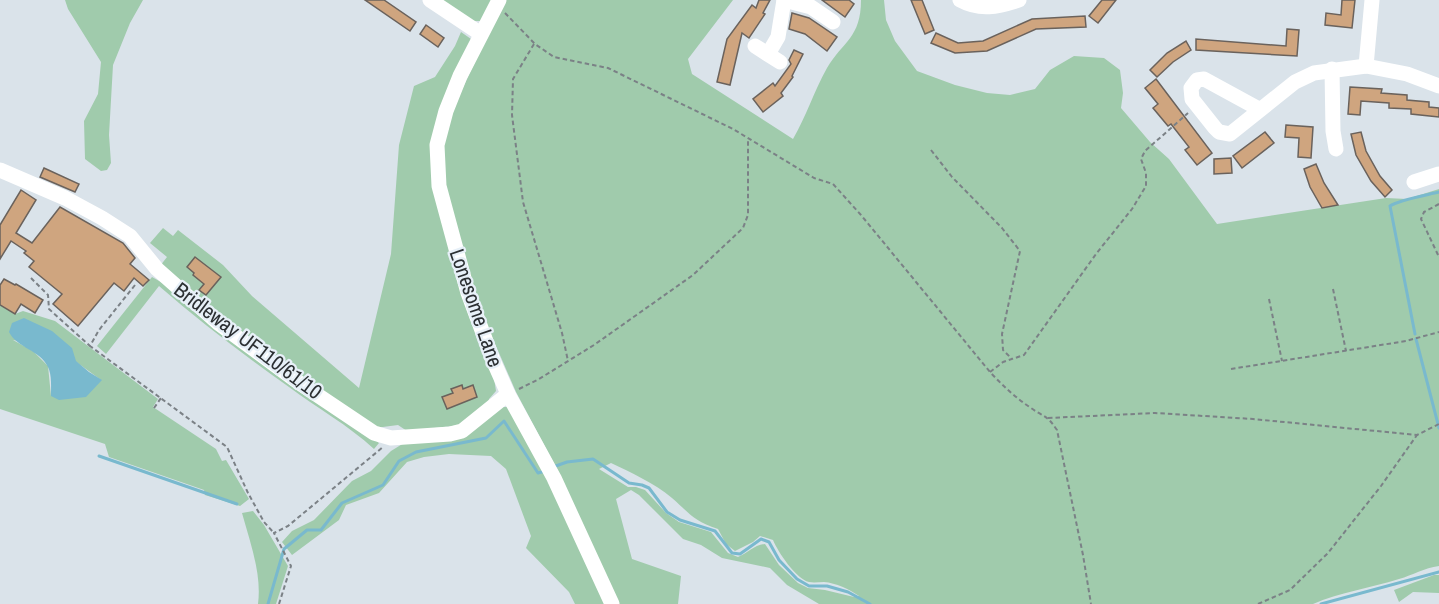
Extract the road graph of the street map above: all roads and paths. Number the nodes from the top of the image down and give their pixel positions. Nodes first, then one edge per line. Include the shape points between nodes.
1 (430, 0) edge
2 (784, 0) edge
3 (960, 0) edge
4 (1019, 0) edge
5 (1372, 0) edge
6 (497, 3) edge
7 (833, 22) dead end
8 (481, 34) junction
9 (535, 44) junction
10 (768, 54) dead end
11 (1366, 66) junction
12 (1332, 69) junction
13 (1439, 86) edge
14 (1197, 105) junction
15 (1259, 109) junction
16 (748, 138) junction
17 (1336, 149) dead end
18 (931, 150) dead end
19 (0, 170) edge
20 (1439, 174) edge
21 (1414, 182) dead end
22 (1439, 204) edge
23 (1439, 257) edge
24 (31, 278) dead end
25 (135, 285) dead end
26 (1333, 289) dead end
27 (1269, 299) dead end
28 (1439, 332) edge
29 (90, 346) junction
30 (1346, 351) junction
31 (1012, 359) junction
32 (568, 362) junction
33 (1282, 362) junction
34 (1231, 369) dead end
35 (990, 372) junction
36 (508, 394) junction
37 (161, 398) junction
38 (154, 408) dead end
39 (1048, 417) junction
40 (1439, 424) edge
41 (1417, 435) junction
42 (391, 438) junction
43 (274, 533) junction
44 (279, 604) edge
45 (612, 604) edge
46 (1090, 604) edge
47 (1258, 604) edge

1 - 8 street
2 - 7 street via 811,7
2 - 10 street via 778,37
3 - 4 street via 988,8
5 - 11 street
6 - 8 street, Lonesome Lane
6 - 9 path
8 - 36 street, Lonesome Lane via 446,111 437,145 439,186 468,293
9 - 16 path via 554,57 608,68
9 - 32 path via 513,78 512,115 523,202
11 - 12 street
11 - 13 street via 1407,74
12 - 15 street via 1303,77
12 - 17 street
14 - 15 street via 1224,134 1233,132
14 - 15 street via 1190,95 1191,88 1197,80 1204,79
14 - 31 path via 1145,151 1141,159 1146,186 1132,209 1024,355
16 - 32 path via 748,215 743,228 693,275
16 - 35 path via 814,178 833,184
18 - 31 path via 1020,251 1002,334 1003,350
19 - 42 street, Bridleway UF110/61/10 via 65,198 130,236 157,270 218,323 374,433
20 - 21 street
22 - 23 path via 1424,212 1420,219
24 - 29 path via 48,295 49,309
25 - 29 path
26 - 30 path
27 - 33 path
28 - 30 path
29 - 37 path
30 - 33 path
31 - 35 path
32 - 36 path
33 - 34 path
35 - 39 path via 1007,390
36 - 42 street, Bridleway UF110/61/10 via 462,431
36 - 45 street, Lonesome Lane via 554,478
37 - 38 path
37 - 43 path via 227,447 248,493
39 - 41 path via 1155,413
39 - 46 path via 1056,430
40 - 41 path
41 - 47 path via 1328,553 1290,590
42 - 43 path via 288,526
43 - 44 path via 291,566

